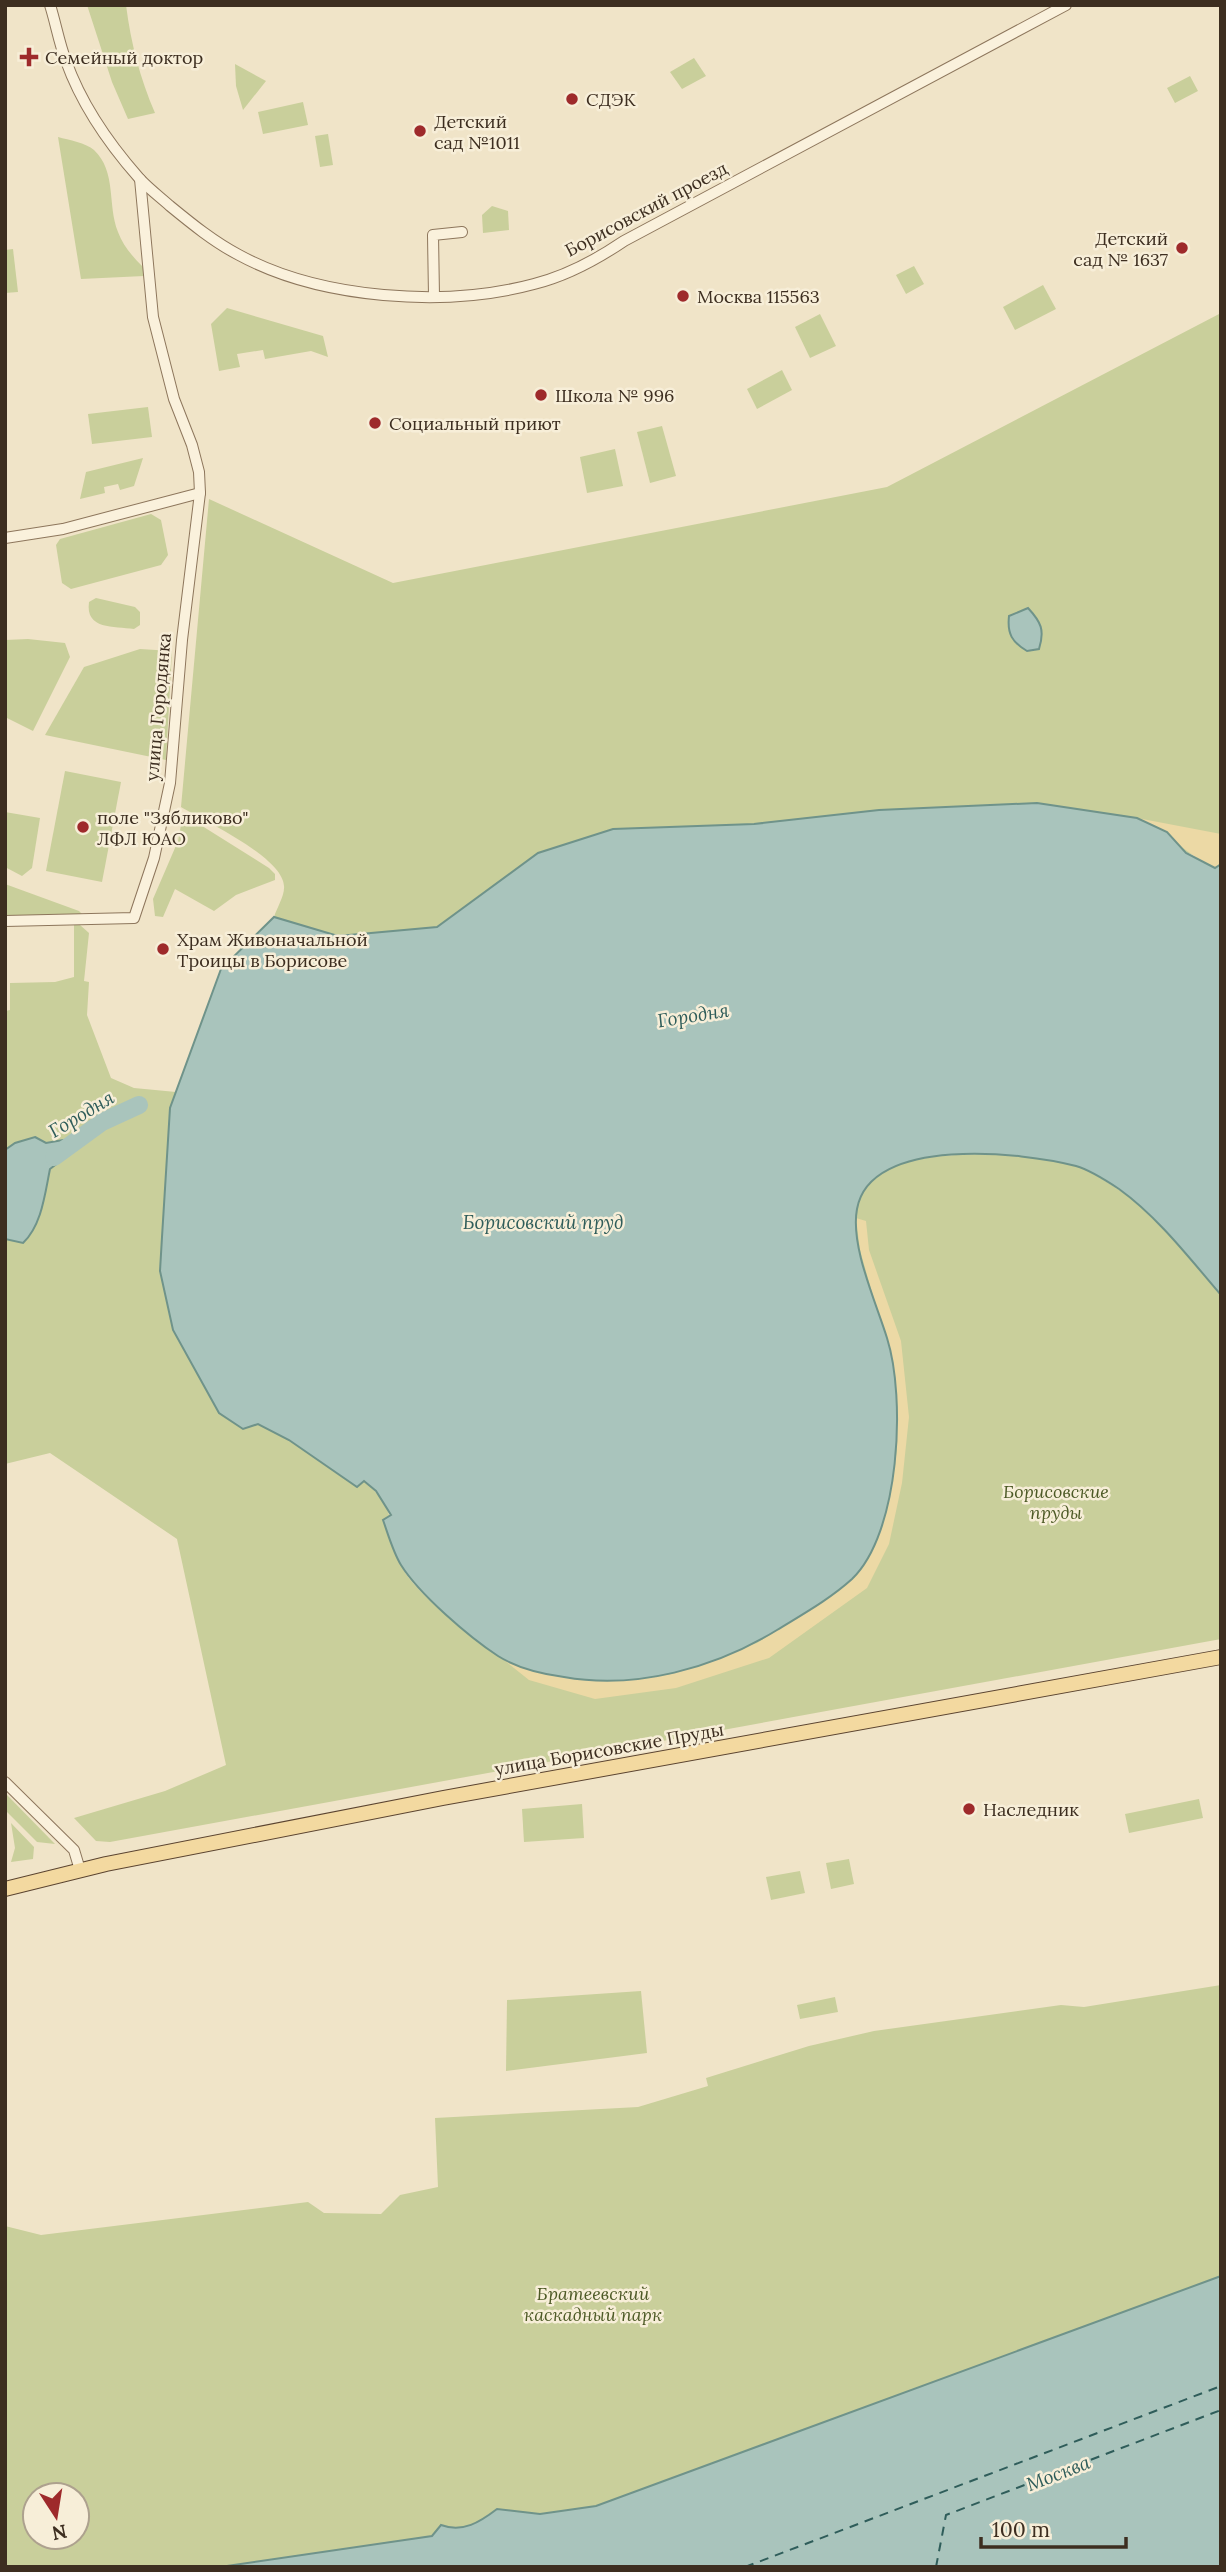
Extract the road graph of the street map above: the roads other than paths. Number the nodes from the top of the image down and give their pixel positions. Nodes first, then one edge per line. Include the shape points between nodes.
1 (50, 5) edge
2 (1066, 5) edge
3 (140, 179) junction
4 (463, 232) dead end
5 (434, 296) junction
6 (200, 493) junction
7 (5, 538) edge
8 (5, 921) edge
9 (1221, 1657) edge
10 (5, 1782) edge
11 (80, 1870) junction
12 (5, 1889) edge

1 - 3 street, Борисовский проезд via 65,60 83,99
2 - 5 street, Борисовский проезд via 594,261 532,285 480,295
3 - 5 street, Борисовский проезд via 220,245 293,278 365,293
3 - 6 street, улица Городянка via 153,317 174,400 194,454
4 - 5 street via 433,235
6 - 7 street via 63,529
6 - 8 street, улица Городянка via 170,782 134,918
9 - 11 main road, улица Борисовские Пруды via 443,1798
10 - 11 street via 74,1850
11 - 12 main road, улица Борисовские Пруды

